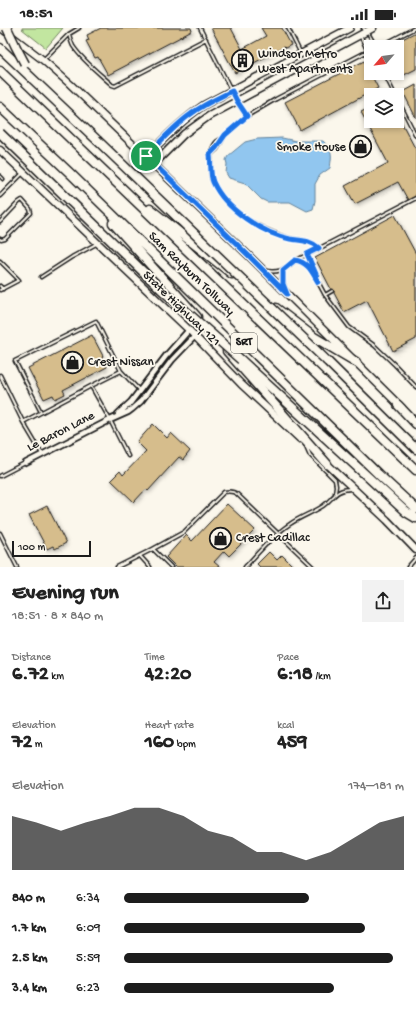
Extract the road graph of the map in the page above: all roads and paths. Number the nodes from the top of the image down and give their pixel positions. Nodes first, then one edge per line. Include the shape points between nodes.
1 (1, 28) edge
2 (7, 28) edge
3 (79, 28) edge
4 (200, 28) edge
5 (288, 28) edge
6 (350, 28) edge
7 (414, 28) edge
8 (368, 29) edge
9 (68, 34) junction
10 (360, 35) junction
11 (206, 39) junction
12 (373, 40) edge
13 (392, 40) edge
14 (364, 43) edge
15 (0, 48) edge
16 (364, 53) edge
17 (301, 54) junction
18 (43, 60) junction
19 (0, 71) edge
20 (232, 91) junction
21 (51, 96) junction
22 (237, 101) junction
23 (0, 107) edge
24 (404, 112) edge
25 (247, 116) junction
26 (0, 133) edge
27 (416, 136) edge
28 (0, 150) edge
29 (146, 156) junction
30 (154, 164) junction
31 (24, 172) junction
32 (72, 175) junction
33 (0, 176) edge
34 (109, 176) junction
35 (4, 179) dead end
36 (0, 196) edge
37 (416, 198) edge
38 (0, 222) edge
39 (0, 239) edge
40 (97, 243) junction
41 (319, 248) junction
42 (307, 254) junction
43 (295, 260) junction
44 (0, 261) edge
45 (283, 270) junction
46 (264, 271) junction
47 (41, 277) dead end
48 (318, 282) junction
49 (0, 286) edge
50 (3, 289) junction
51 (0, 290) edge
52 (332, 291) dead end
53 (287, 294) junction
54 (325, 295) junction
55 (189, 330) junction
56 (195, 336) junction
57 (356, 362) junction
58 (122, 371) junction
59 (0, 375) edge
60 (91, 386) junction
61 (416, 387) edge
62 (139, 391) junction
63 (398, 405) joint
64 (41, 412) junction
65 (110, 420) junction
66 (23, 422) junction
67 (416, 423) edge
68 (305, 443) junction
69 (416, 449) edge
70 (42, 454) junction
71 (128, 456) dead end
72 (26, 463) joint
73 (327, 464) junction
74 (416, 470) edge
75 (0, 476) edge
76 (354, 489) junction
77 (335, 493) junction
78 (416, 509) edge
79 (416, 518) edge
80 (0, 533) edge
81 (278, 533) junction
82 (153, 549) junction
83 (416, 550) edge
84 (140, 556) junction
85 (416, 558) edge
86 (17, 567) edge
87 (117, 567) edge
88 (150, 567) edge
89 (171, 567) edge
90 (245, 567) edge
91 (313, 567) edge
92 (408, 567) edge

1 - 18 main road
2 - 21 highway, bridge via 25,64
3 - 9 lane
4 - 11 lane
5 - 17 lane
6 - 17 main road
7 - 13 lane
8 - 10 main road
8 - 12 lane
9 - 11 lane via 75,48 88,63 115,86
9 - 18 lane
10 - 14 lane
10 - 22 main road
11 - 20 lane
15 - 21 highway
16 - 25 lane
17 - 20 main road
18 - 29 main road
19 - 34 highway, Sam Rayburn Tollway / SRT
20 - 22 main road
20 - 29 main road via 190,114
21 - 69 highway, bridge
22 - 25 lane
22 - 30 main road via 209,116 184,134
23 - 32 highway, Sam Rayburn Tollway / SRT
24 - 27 lane
25 - 41 lane via 225,135 210,154 212,181 239,214 260,227 290,239 304,240
26 - 79 highway, bridge via 161,289 406,512
28 - 31 main road, State Highway 121
29 - 30 main road
30 - 46 main road
31 - 36 lane
31 - 40 main road, State Highway 121
32 - 73 highway
32 - 78 highway, Sam Rayburn Tollway / SRT
33 - 35 lane
34 - 57 highway via 314,337
34 - 74 highway, Sam Rayburn Tollway / SRT
37 - 41 lane
38 - 39 lane via 22,200 30,209 31,213 5,239
40 - 47 lane
40 - 55 main road, State Highway 121
41 - 42 lane
42 - 43 lane
42 - 48 lane
43 - 45 lane
43 - 48 lane via 311,269
44 - 50 lane via 19,280
45 - 46 lane
45 - 53 lane via 283,284
46 - 53 main road
48 - 54 lane
49 - 50 lane
50 - 51 lane
52 - 54 lane
53 - 57 main road
54 - 61 lane via 349,327 375,346
55 - 56 main road, State Highway 121
55 - 62 street, Le Baron Lane
56 - 65 street, Le Baron Lane via 172,360 137,405
56 - 68 main road, State Highway 121 via 241,384
57 - 63 main road
58 - 60 lane
58 - 62 lane
58 - 64 lane via 96,321 16,361
59 - 66 lane
60 - 64 lane
60 - 65 lane
62 - 65 street, Le Baron Lane via 126,407
63 - 67 highway
64 - 66 lane
65 - 70 street, Le Baron Lane
65 - 71 lane
66 - 70 lane
68 - 73 main road, State Highway 121
68 - 77 lane via 310,455 335,480
70 - 72 street, Le Baron Lane
72 - 75 lane, Le Baron Lane
73 - 76 main road, State Highway 121
76 - 77 lane
76 - 83 main road, State Highway 121
77 - 81 lane via 324,506 290,523
80 - 86 lane
81 - 82 lane via 235,492 229,491 224,492 184,532
81 - 90 lane
81 - 91 lane
82 - 84 lane
82 - 89 lane
84 - 87 lane
84 - 88 lane
85 - 92 lane

